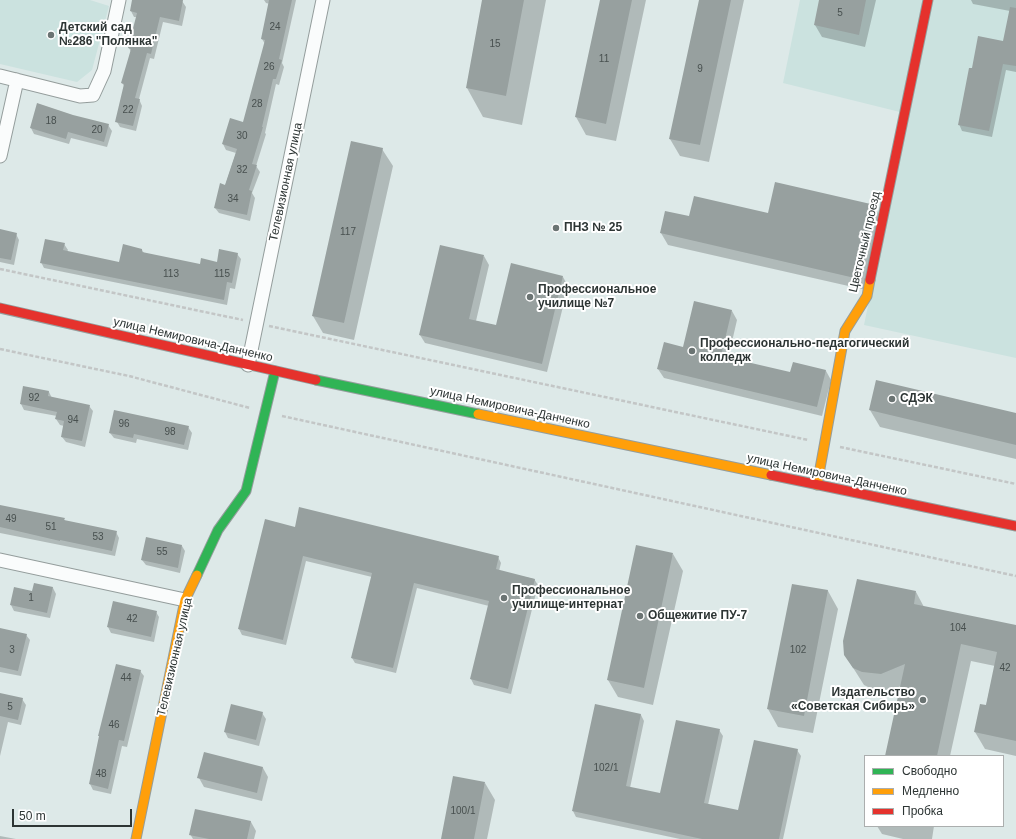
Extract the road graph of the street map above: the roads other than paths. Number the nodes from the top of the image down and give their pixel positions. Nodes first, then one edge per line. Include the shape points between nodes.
1 (119, 0) edge
2 (323, 0) edge
3 (928, 0) edge
4 (0, 76) edge
5 (17, 80) junction
6 (0, 156) edge
7 (0, 308) edge
8 (248, 365) junction
9 (275, 371) junction
10 (817, 485) junction
11 (1016, 526) edge
12 (0, 560) edge
13 (185, 600) junction
14 (136, 839) edge

1 - 5 street via 104,71 93,95 80,96
2 - 8 street, Телевизионная улица
3 - 10 main road, Цветочный проезд via 867,296 844,331
4 - 5 street
5 - 6 street
7 - 8 main road, улица Немировича-Данченко
8 - 9 main road, улица Немировича-Данченко
9 - 10 main road, улица Немировича-Данченко
9 - 13 main road, Телевизионная улица via 246,491 218,530
10 - 11 main road, улица Немировича-Данченко
12 - 13 street
13 - 14 main road, Телевизионная улица

